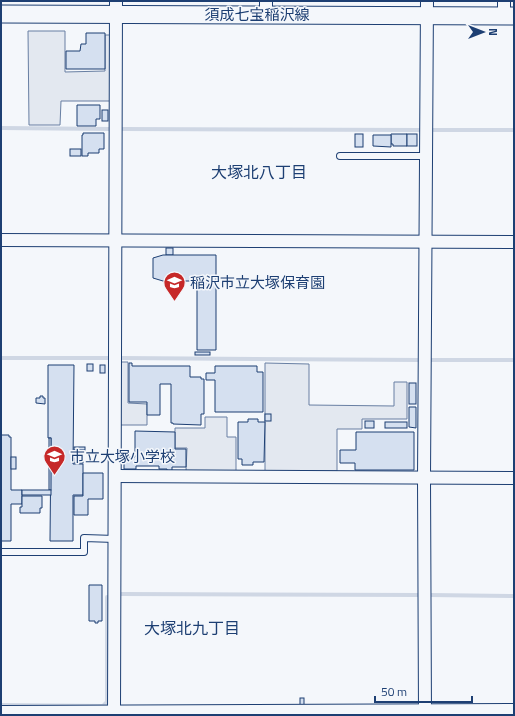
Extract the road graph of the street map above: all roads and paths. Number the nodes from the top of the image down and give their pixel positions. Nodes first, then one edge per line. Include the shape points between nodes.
1 (116, 8) edge
2 (266, 8) edge
3 (426, 8) edge
4 (507, 11) edge
5 (1, 14) edge
6 (340, 156) dead end
7 (426, 156) junction
8 (1, 240) edge
9 (116, 241) junction
10 (425, 242) junction
11 (514, 242) edge
12 (115, 476) junction
13 (424, 478) junction
14 (514, 478) edge
15 (115, 539) junction
16 (1, 552) edge
17 (514, 710) edge
18 (1, 712) edge
19 (425, 713) edge
20 (114, 714) edge

1 - 2 main road, 須成七宝稲沢線
1 - 5 main road, 須成七宝稲沢線
1 - 9 street
2 - 3 main road, 須成七宝稲沢線
3 - 4 main road, 須成七宝稲沢線
3 - 7 street
6 - 7 lane
7 - 10 street
8 - 9 street
9 - 10 street
9 - 12 street
10 - 11 street
10 - 13 street
12 - 13 street
12 - 15 street
13 - 14 street
13 - 19 street
15 - 16 lane via 84,538 84,552
15 - 20 street
17 - 19 street
18 - 20 street
19 - 20 street

